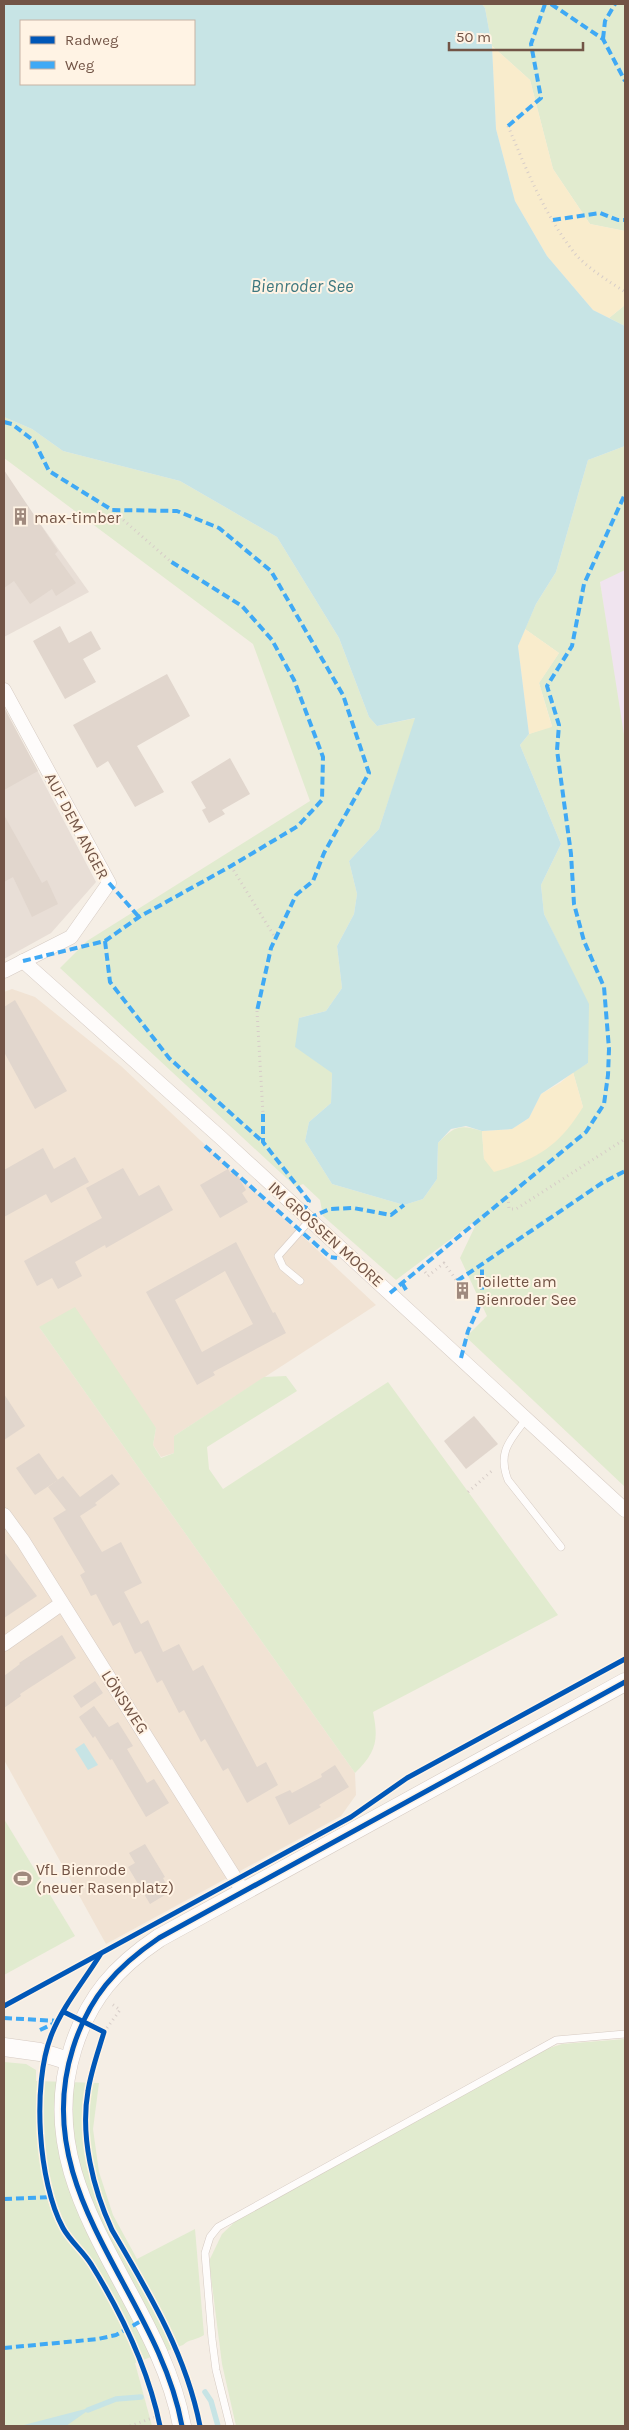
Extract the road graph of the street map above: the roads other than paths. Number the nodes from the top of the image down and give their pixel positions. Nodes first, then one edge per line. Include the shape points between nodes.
1 (4, 690) edge
2 (23, 961) junction
3 (4, 971) edge
4 (310, 1220) junction
5 (300, 1281) dead end
6 (527, 1418) junction
7 (625, 1510) edge
8 (4, 1515) edge
9 (561, 1547) dead end
10 (61, 1604) junction
11 (4, 1644) edge
12 (625, 1682) edge
13 (244, 1891) junction
14 (625, 2034) edge
15 (4, 2047) edge
16 (69, 2061) junction
17 (182, 2426) edge
18 (230, 2426) edge

1 - 2 street, AUF DEM ANGER via 109,883 71,937
2 - 3 street
2 - 4 street, IM GROSSEN MOORE
4 - 5 lane via 278,1256 283,1267
4 - 6 street, IM GROSSEN MOORE
6 - 7 street, IM GROSSEN MOORE
6 - 9 lane via 510,1440 502,1461 508,1480
8 - 10 street, LÖNSWEG
10 - 11 street
10 - 13 street, LÖNSWEG via 170,1770
12 - 13 street
13 - 16 street via 129,1958 101,1990 83,2021
14 - 18 lane via 556,2040 218,2227 210,2237 206,2253 214,2354
15 - 16 street via 40,2052
16 - 17 street via 63,2100 64,2138 77,2189 88,2218 155,2346 173,2388

